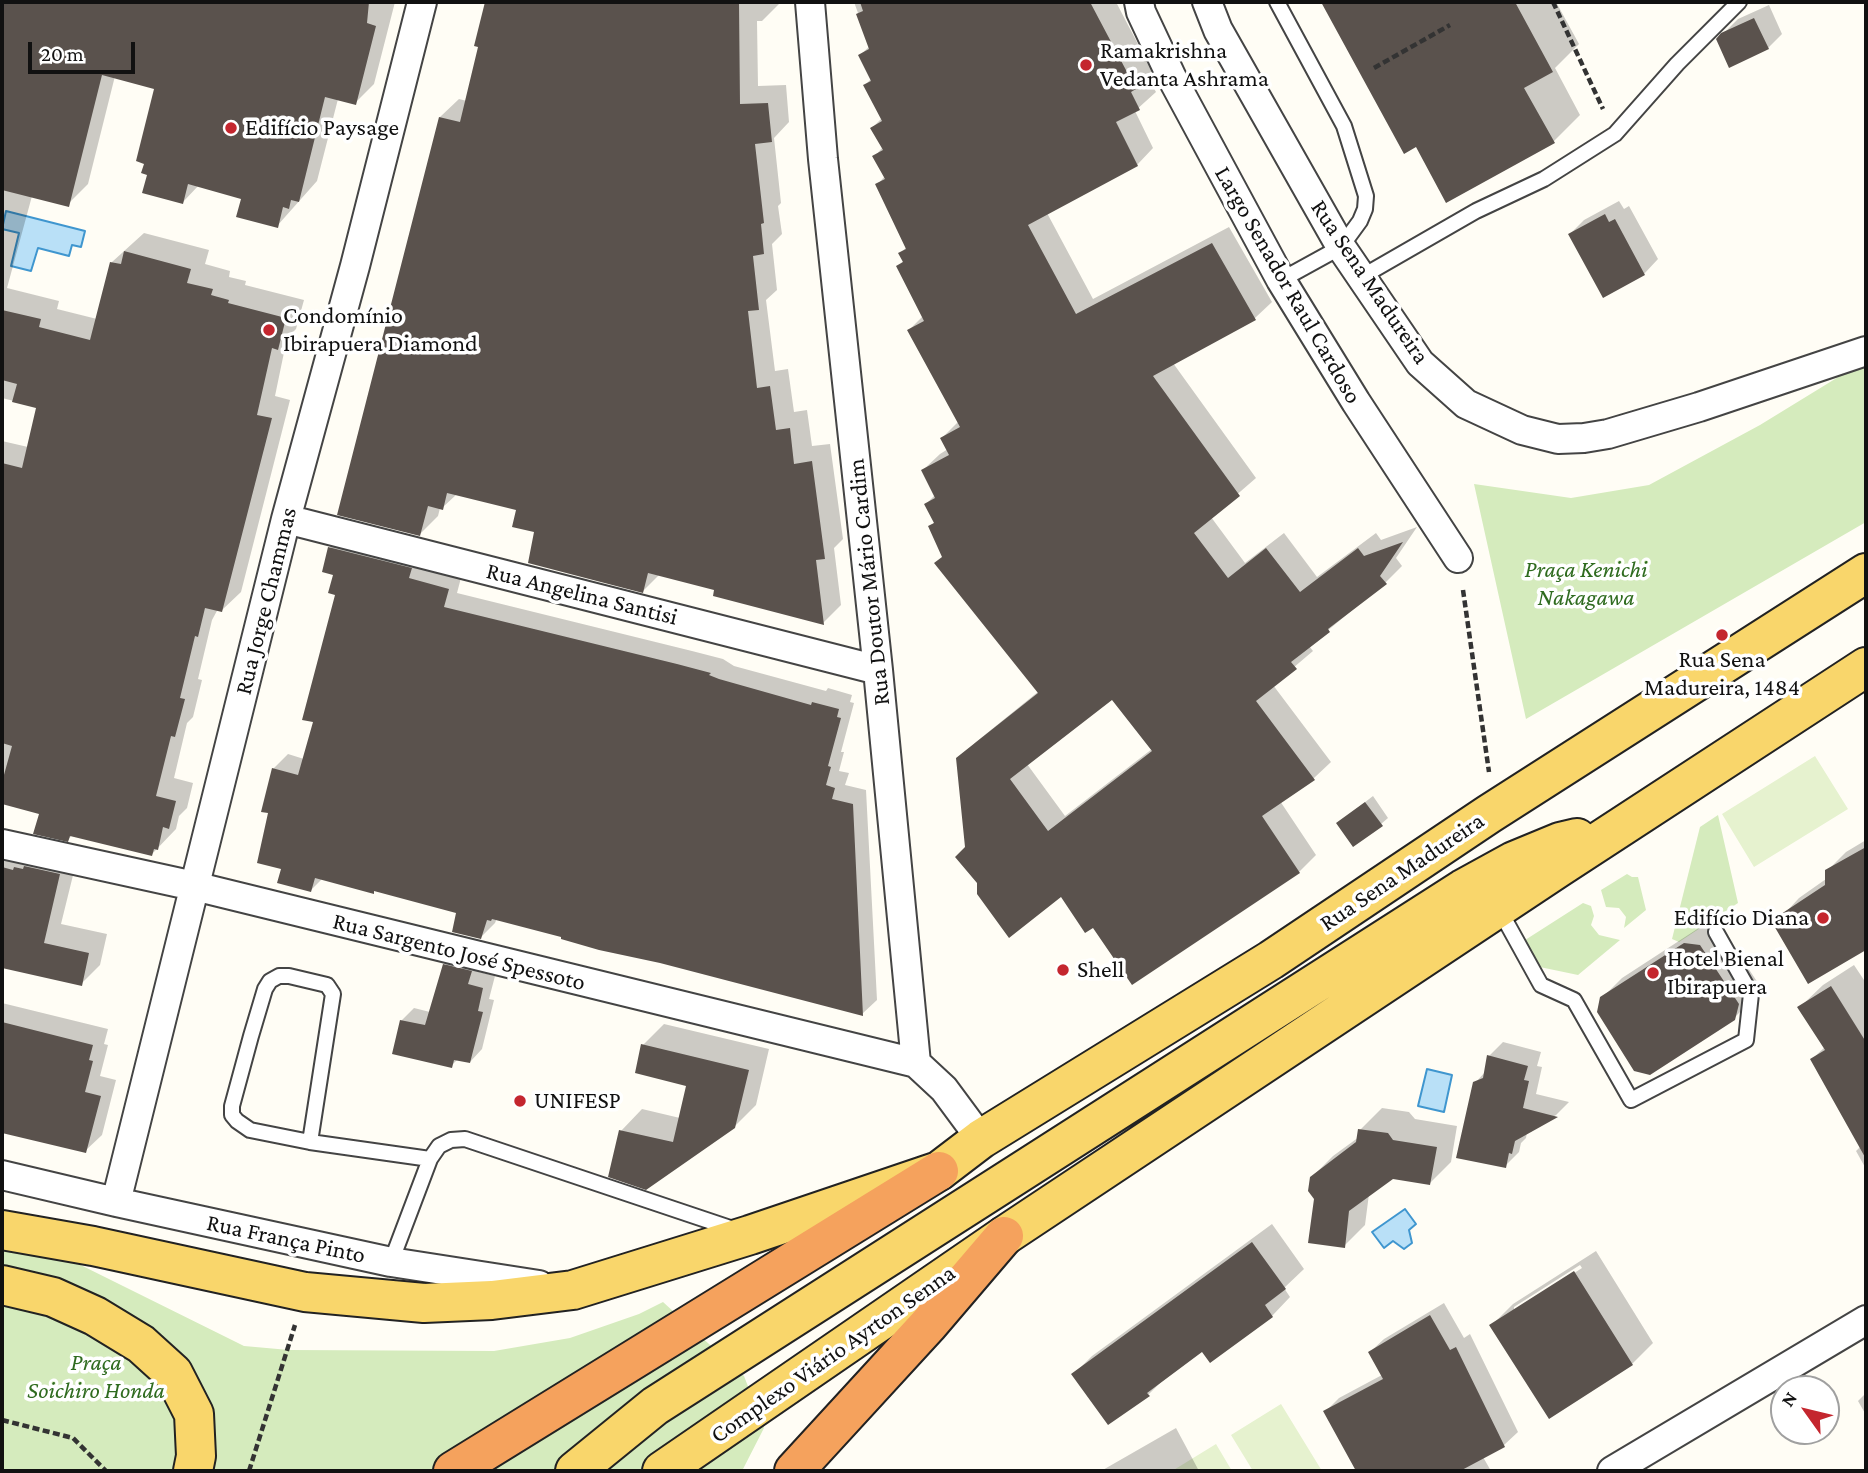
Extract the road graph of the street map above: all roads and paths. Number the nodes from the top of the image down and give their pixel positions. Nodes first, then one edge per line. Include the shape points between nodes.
1 (422, 2) edge
2 (810, 2) edge
3 (1139, 2) edge
4 (1207, 2) edge
5 (1278, 2) edge
6 (1553, 2) edge
7 (1739, 2) edge
8 (1450, 25) dead end
9 (1374, 68) dead end
10 (1615, 134) junction
11 (1341, 247) junction
12 (1363, 276) junction
13 (1280, 280) junction
14 (1866, 351) edge
15 (286, 519) junction
16 (1458, 558) joint
17 (1866, 573) edge
18 (1866, 667) edge
19 (878, 670) junction
20 (1489, 772) dead end
21 (1627, 825) junction
22 (2, 844) edge
23 (194, 886) junction
24 (1498, 908) junction
25 (1716, 932) dead end
26 (916, 1063) junction
27 (981, 1139) junction
28 (310, 1142) junction
29 (430, 1159) junction
30 (939, 1171) junction
31 (2, 1175) edge
32 (116, 1202) junction
33 (2, 1230) edge
34 (750, 1235) junction
35 (1004, 1236) junction
36 (391, 1262) junction
37 (2, 1285) edge
38 (573, 1290) junction
39 (299, 1314) dead end
40 (1866, 1320) edge
41 (2, 1420) edge
42 (106, 1471) edge
43 (193, 1471) edge
44 (248, 1471) edge
45 (453, 1471) edge
46 (575, 1471) edge
47 (662, 1471) edge
48 (794, 1471) edge
49 (1612, 1471) edge

1 - 15 street, Rua Jorge Chammas
2 - 19 street, Rua Doutor Mário Cardim
3 - 13 street, Largo Senador Raul Cardoso via 1172,78
4 - 11 street, Rua Sena Madureira via 1218,30
5 - 11 lane via 1344,126 1366,195 1360,221
6 - 10 path
7 - 10 lane
8 - 9 path
10 - 12 lane via 1544,180 1476,211
11 - 12 street, Rua Sena Madureira
11 - 13 lane
12 - 14 street, Rua Sena Madureira via 1420,363 1466,404 1522,430 1558,439 1608,434 1699,408
13 - 16 street, Largo Senador Raul Cardoso
15 - 19 street, Rua Angelina Santisi
15 - 23 street, Rua Jorge Chammas
16 - 20 path
17 - 27 main road, Rua Sena Madureira via 1489,814 1271,960
18 - 21 main road
19 - 26 street, Rua Doutor Mário Cardim
21 - 24 main road
21 - 46 main road via 1560,842 1463,889 655,1406
22 - 23 street, Rua Sargento José Spessoto
23 - 26 street, Rua Sargento José Spessoto
23 - 32 street, Rua Jorge Chammas
24 - 25 lane via 1541,985 1574,1000 1631,1100 1746,1040 1751,994
24 - 35 main road
26 - 27 street via 944,1089
27 - 30 main road, Rua Sena Madureira
28 - 28 lane via 333,994 327,985 279,976 265,989 232,1115 250,1130
28 - 29 lane
29 - 34 lane via 439,1146 465,1139
29 - 36 lane
30 - 34 main road, Rua Sena Madureira
30 - 45 highway
31 - 32 street, Rua França Pinto
32 - 36 street, Rua França Pinto
33 - 38 main road, Rua Sena Madureira via 305,1292 424,1303
34 - 38 main road, Rua Sena Madureira
35 - 47 main road, Complexo Viário Ayrton Senna
35 - 48 highway
36 - 38 street, Rua França Pinto
37 - 43 main road via 53,1297 95,1316 141,1344 173,1373 194,1414 197,1456
39 - 44 path
40 - 49 street
41 - 42 path via 73,1438

